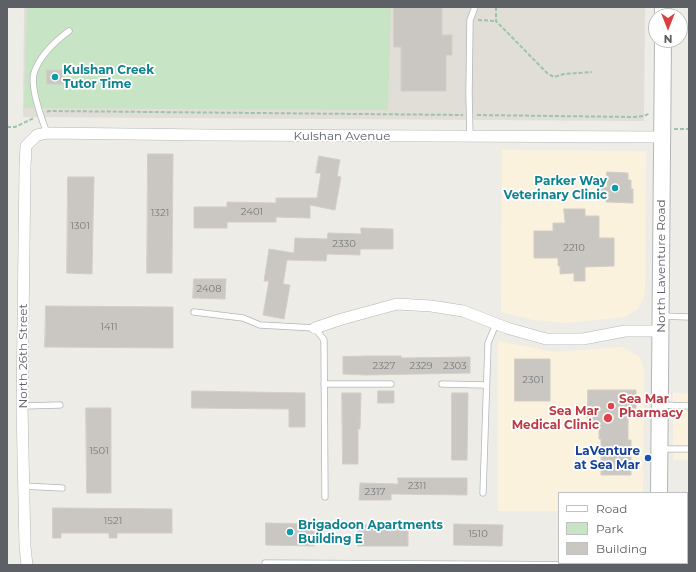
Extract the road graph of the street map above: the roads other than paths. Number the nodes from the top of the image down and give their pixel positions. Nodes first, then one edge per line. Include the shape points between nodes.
1 (475, 7) edge
2 (69, 31) dead end
3 (663, 48) edge
4 (48, 133) junction
5 (668, 133) junction
6 (470, 136) junction
7 (26, 146) joint
8 (194, 312) dead end
9 (689, 317) edge
10 (496, 324) junction
11 (660, 324) junction
12 (315, 328) junction
13 (324, 384) junction
14 (391, 384) dead end
15 (442, 384) dead end
16 (486, 385) junction
17 (60, 405) dead end
18 (659, 405) junction
19 (22, 406) junction
20 (689, 406) edge
21 (659, 449) junction
22 (689, 450) edge
23 (23, 486) junction
24 (62, 488) dead end
25 (659, 492) edge
26 (483, 493) dead end
27 (325, 497) dead end
28 (265, 563) dead end
29 (414, 564) edge
30 (541, 564) edge
31 (27, 565) edge
32 (626, 565) edge

1 - 6 lane via 470,20
2 - 4 lane via 47,50 34,75 40,116
3 - 5 street, North Laventure Road
4 - 6 street, Kulshan Avenue
4 - 7 street, Kulshan Avenue via 37,135
5 - 6 street, Kulshan Avenue
5 - 11 street, North Laventure Road
7 - 19 street, North 26th Street
8 - 12 lane via 243,318 260,325
9 - 11 lane
10 - 11 street via 546,339 583,339
10 - 12 street via 463,311 397,304
10 - 16 lane via 488,343
11 - 18 street, North Laventure Road
12 - 13 lane via 324,340
13 - 14 lane
13 - 27 lane
15 - 16 lane
16 - 26 lane
17 - 19 lane
18 - 20 lane
18 - 21 street, North Laventure Road
19 - 23 street, North 26th Street
21 - 22 lane
21 - 25 street, North Laventure Road
23 - 24 lane
23 - 31 street, North 26th Street
28 - 29 lane
29 - 30 lane
30 - 32 lane

